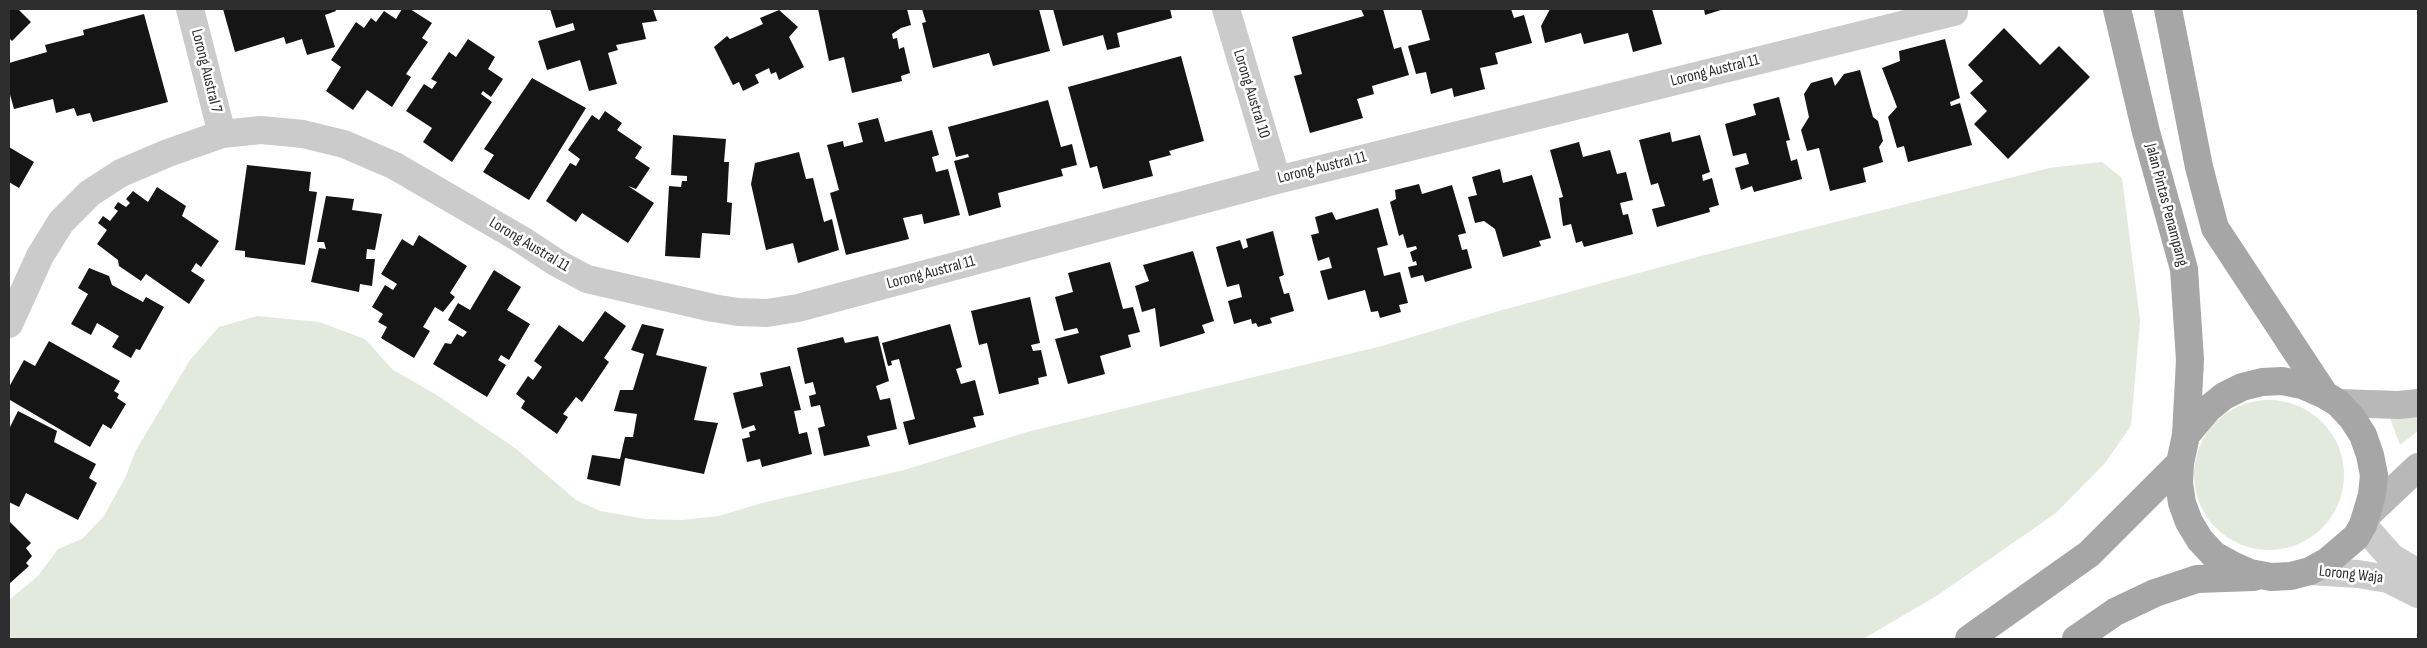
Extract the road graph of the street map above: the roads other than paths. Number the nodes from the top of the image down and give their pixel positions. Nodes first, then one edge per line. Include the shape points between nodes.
1 (190, 9) edge
2 (1226, 9) edge
3 (2117, 9) edge
4 (2168, 9) edge
5 (1954, 12) dead end
6 (222, 134) junction
7 (1277, 180) junction
8 (9, 324) edge
9 (2332, 399) junction
10 (2418, 403) edge
11 (2186, 435) junction
12 (2180, 463) junction
13 (2418, 467) edge
14 (2365, 520) junction
15 (2310, 571) junction
16 (2418, 573) edge
17 (2270, 577) junction
18 (2418, 594) edge
19 (1969, 639) edge
20 (2076, 639) edge

1 - 6 street, Lorong Austral 7
2 - 7 street, Lorong Austral 10
3 - 11 main road, Jalan Pintas Penampang via 2184,270 2190,360
4 - 9 main road via 2215,228
5 - 7 street, Lorong Austral 11
6 - 7 street, Lorong Austral 11 via 261,130 303,134 344,144 395,166 587,279 738,312 767,313 798,308
6 - 8 street, Lorong Austral 11 via 121,173 90,193 62,222 45,249
9 - 10 street via 2399,405
9 - 11 main road via 2302,385 2282,381 2242,387 2208,409
9 - 14 main road via 2360,430 2370,455 2374,475
11 - 12 main road, Jalan Pintas Penampang
12 - 17 main road, Jalan Pintas Penampang via 2182,503 2200,540 2232,566
12 - 19 main road via 2089,554
13 - 14 street
14 - 15 main road via 2345,549
14 - 16 street, Lorong Waja via 2391,557
15 - 17 main road
15 - 18 street, Lorong Waja via 2388,579
17 - 20 main road via 2197,579 2155,593 2115,612

